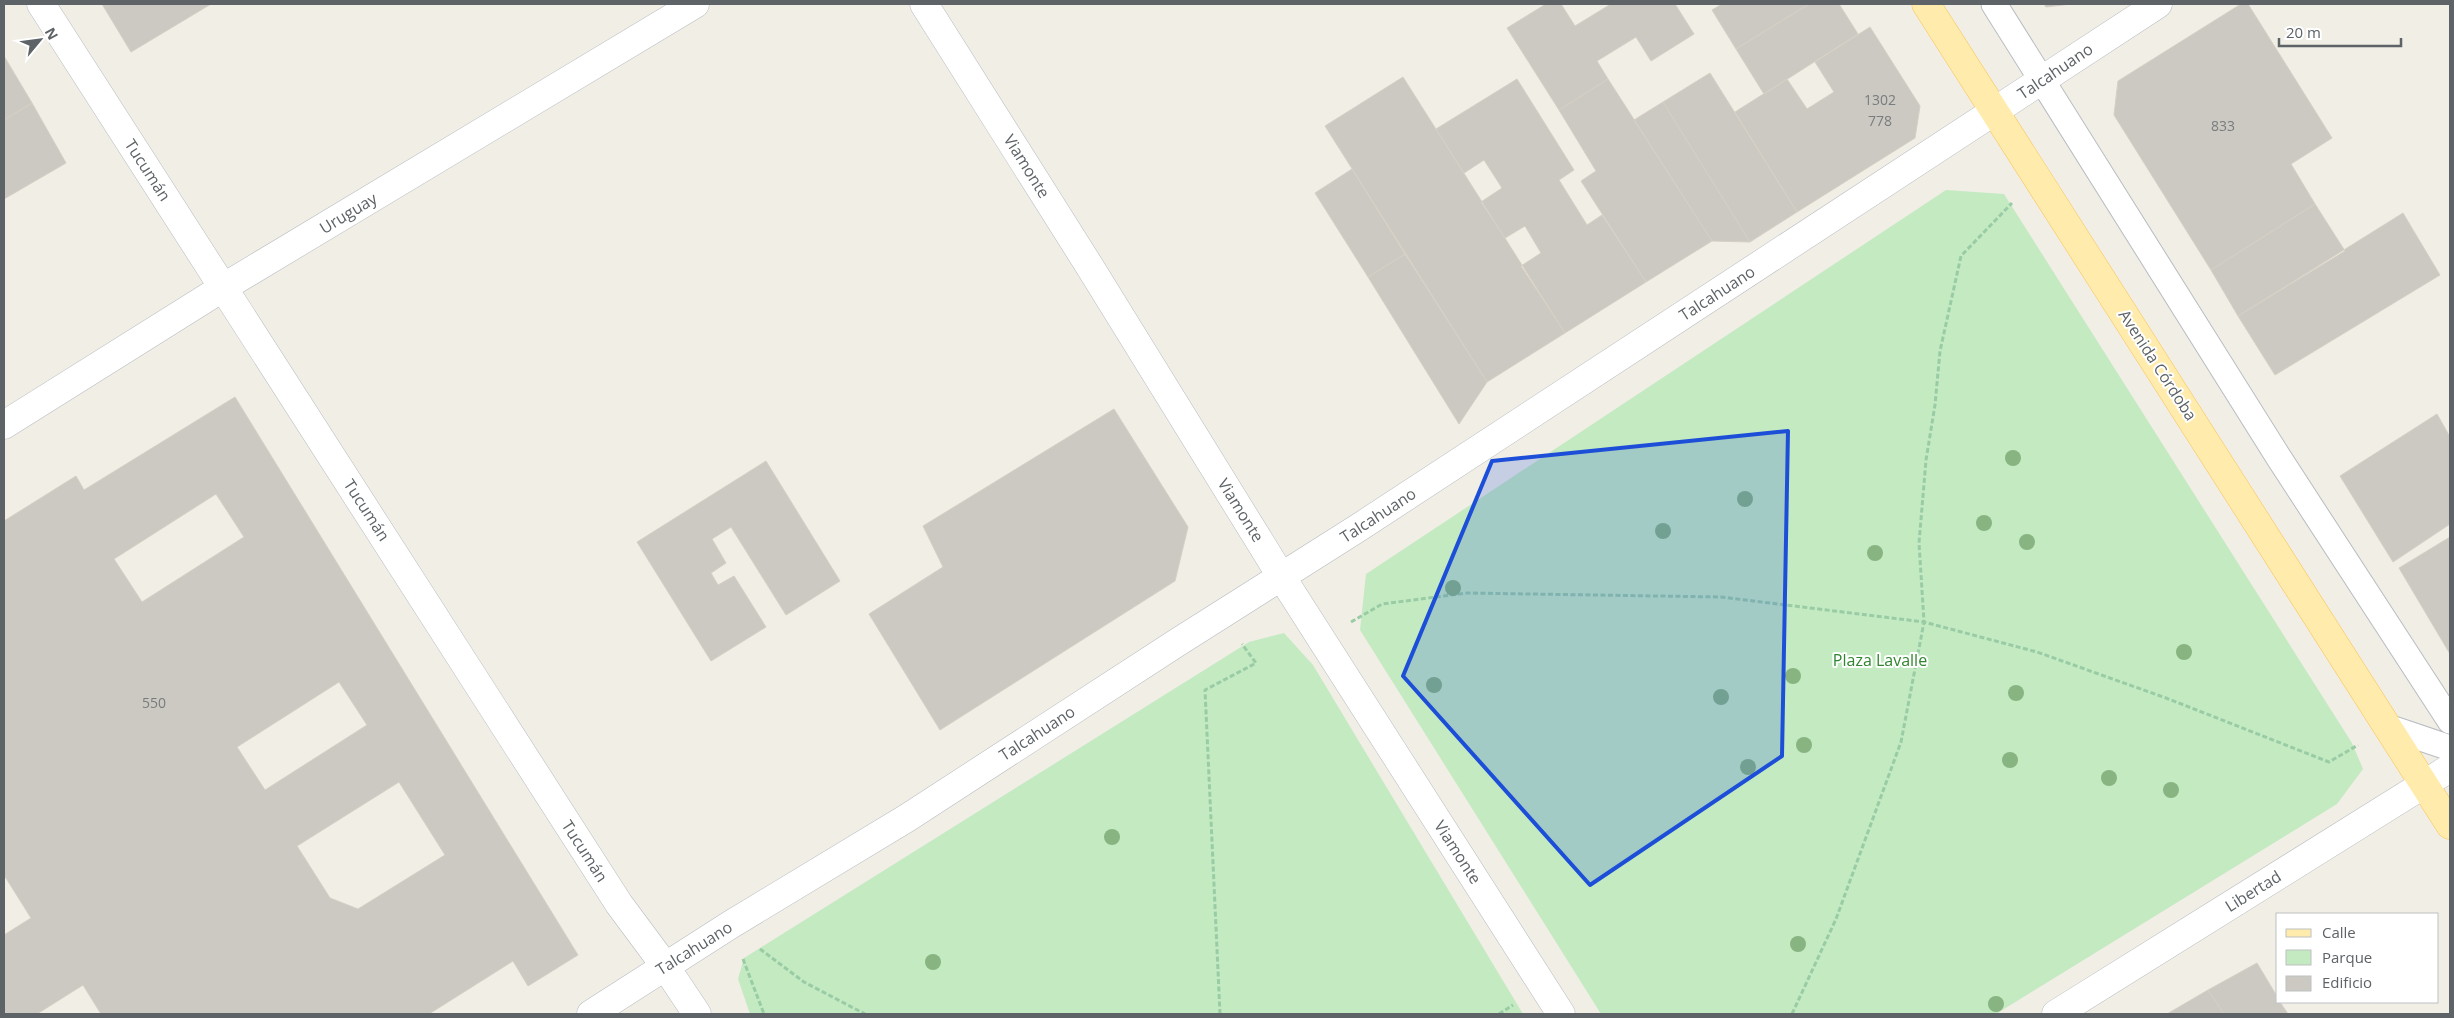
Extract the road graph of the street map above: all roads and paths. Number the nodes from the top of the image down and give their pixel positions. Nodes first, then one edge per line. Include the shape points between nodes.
1 (41, 4) edge
2 (695, 4) edge
3 (924, 4) edge
4 (1926, 4) edge
5 (1994, 4) edge
6 (2158, 4) edge
7 (2041, 78) junction
8 (1995, 112) junction
9 (2037, 176) junction
10 (224, 287) junction
11 (4, 425) edge
12 (1281, 576) junction
13 (1221, 615) junction
14 (1924, 622) junction
15 (1322, 639) junction
16 (2450, 721) edge
17 (2388, 727) junction
18 (2450, 748) edge
19 (2450, 768) edge
20 (2422, 784) junction
21 (2450, 825) edge
22 (730, 926) junction
23 (665, 966) junction
24 (591, 1014) edge
25 (697, 1014) edge
26 (764, 1014) edge
27 (865, 1014) edge
28 (1220, 1014) edge
29 (1561, 1014) edge
30 (1792, 1014) edge
31 (2056, 1014) edge

1 - 10 street, Tucumán
2 - 10 street, Uruguay
3 - 12 street, Viamonte
4 - 8 main road, Avenida Córdoba
5 - 7 lane
6 - 7 street, Talcahuano
7 - 8 street, Talcahuano
7 - 16 lane via 2279,458
8 - 9 main road, Avenida Córdoba
8 - 12 street, Talcahuano
9 - 14 path via 1961,256 1940,351 1936,405 1926,460 1919,543
9 - 17 main road, Avenida Córdoba
10 - 11 street, Uruguay
10 - 23 street, Tucumán via 619,904
12 - 13 street, Talcahuano
12 - 15 street, Viamonte
13 - 22 street, Talcahuano via 907,818
13 - 28 path via 1256,663 1205,690
14 - 15 path via 1721,597 1467,593 1382,604
14 - 17 path via 2037,652 2329,762
14 - 30 path via 1901,742 1836,919
15 - 29 street, Viamonte
17 - 18 lane
17 - 20 main road, Avenida Córdoba
19 - 20 street, Libertad
20 - 21 main road, Avenida Córdoba
20 - 31 street, Libertad
22 - 23 street, Talcahuano
22 - 26 path
22 - 27 path via 804,982
23 - 24 street, Talcahuano
23 - 25 street, Tucumán

